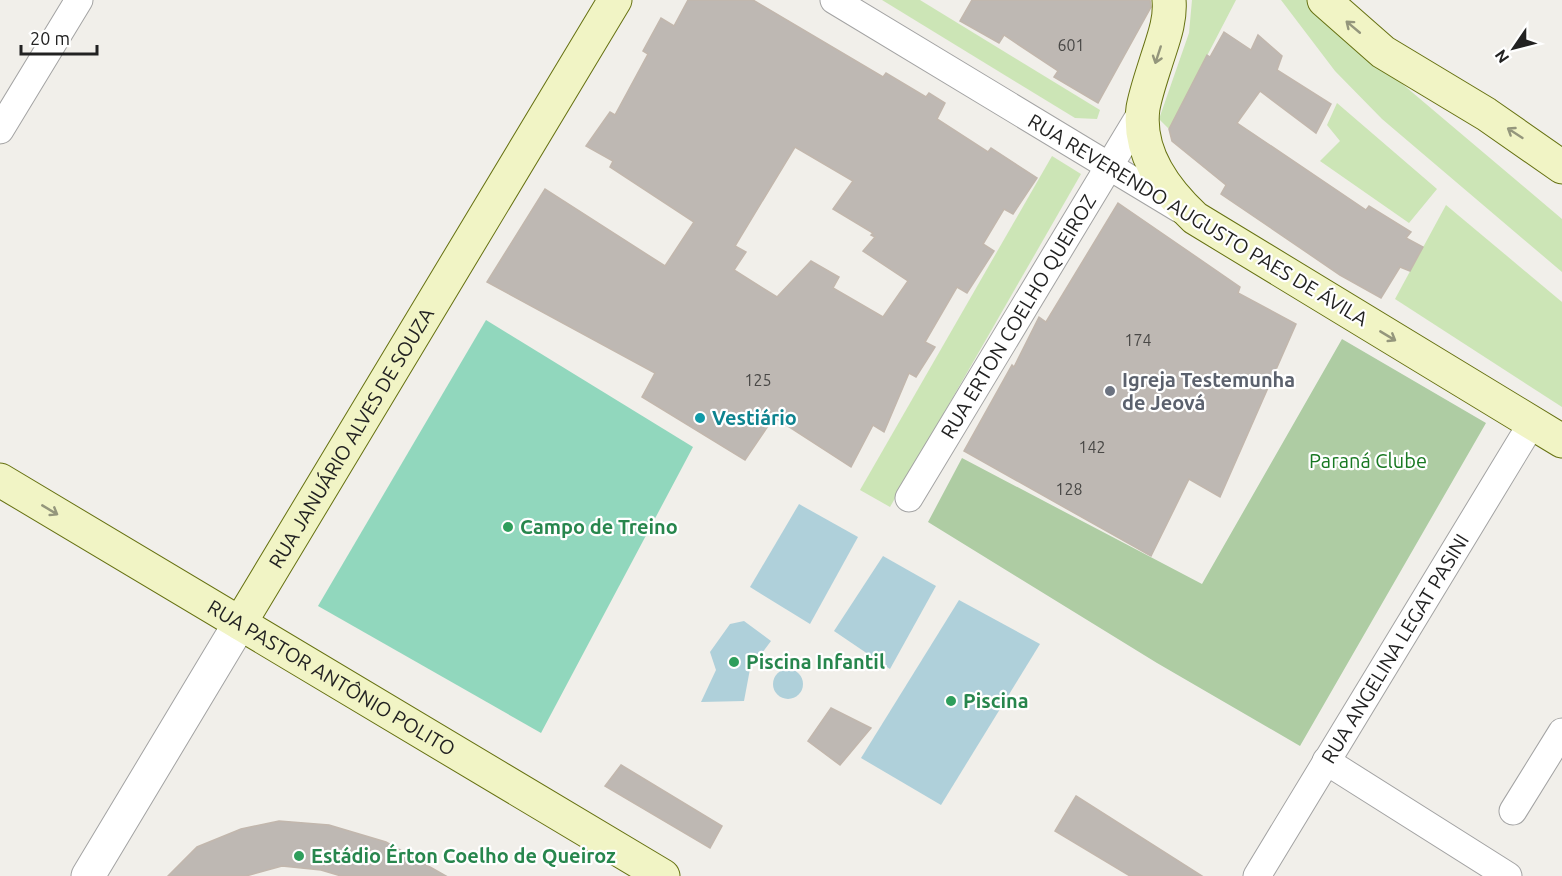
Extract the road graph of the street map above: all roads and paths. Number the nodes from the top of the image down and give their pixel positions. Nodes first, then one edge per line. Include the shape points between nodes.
1 (79, 0) edge
2 (615, 0) edge
3 (834, 0) edge
4 (1169, 0) edge
5 (1324, 0) edge
6 (1143, 110) junction
7 (0, 130) edge
8 (1109, 166) junction
9 (1562, 167) edge
10 (1195, 218) junction
11 (1532, 423) junction
12 (1562, 441) edge
13 (0, 480) edge
14 (909, 498) dead end
15 (240, 623) junction
16 (1562, 732) edge
17 (1326, 761) junction
18 (1513, 811) dead end
19 (88, 876) edge
20 (663, 876) edge
21 (1257, 876) edge
22 (1508, 876) edge

1 - 7 street
2 - 15 main road, RUA JANUÁRIO ALVES DE SOUZA
3 - 8 street, RUA REVERENDO AUGUSTO PAES DE ÁVILA
4 -> 6 main road, RUA ERTON COELHO QUEIROZ via 1168,25
9 -> 5 main road via 1486,114 1383,52
6 - 8 street, RUA ERTON COELHO QUEIROZ
6 - 10 main road via 1145,141 1153,164 1174,199
8 - 10 street, RUA REVERENDO AUGUSTO PAES DE ÁVILA
8 - 14 street, RUA ERTON COELHO QUEIROZ
10 -> 11 main road, RUA REVERENDO AUGUSTO PAES DE ÁVILA
11 - 12 main road, RUA REVERENDO AUGUSTO PAES DE ÁVILA
11 - 17 street, RUA ANGELINA LEGAT PASINI
13 -> 15 main road, RUA PASTOR ANTÔNIO POLITO
15 - 19 street, RUA JANUÁRIO ALVES DE SOUZA
15 - 20 main road, RUA PASTOR ANTÔNIO POLITO
16 - 18 street
17 - 21 street, RUA ANGELINA LEGAT PASINI
17 - 22 street

